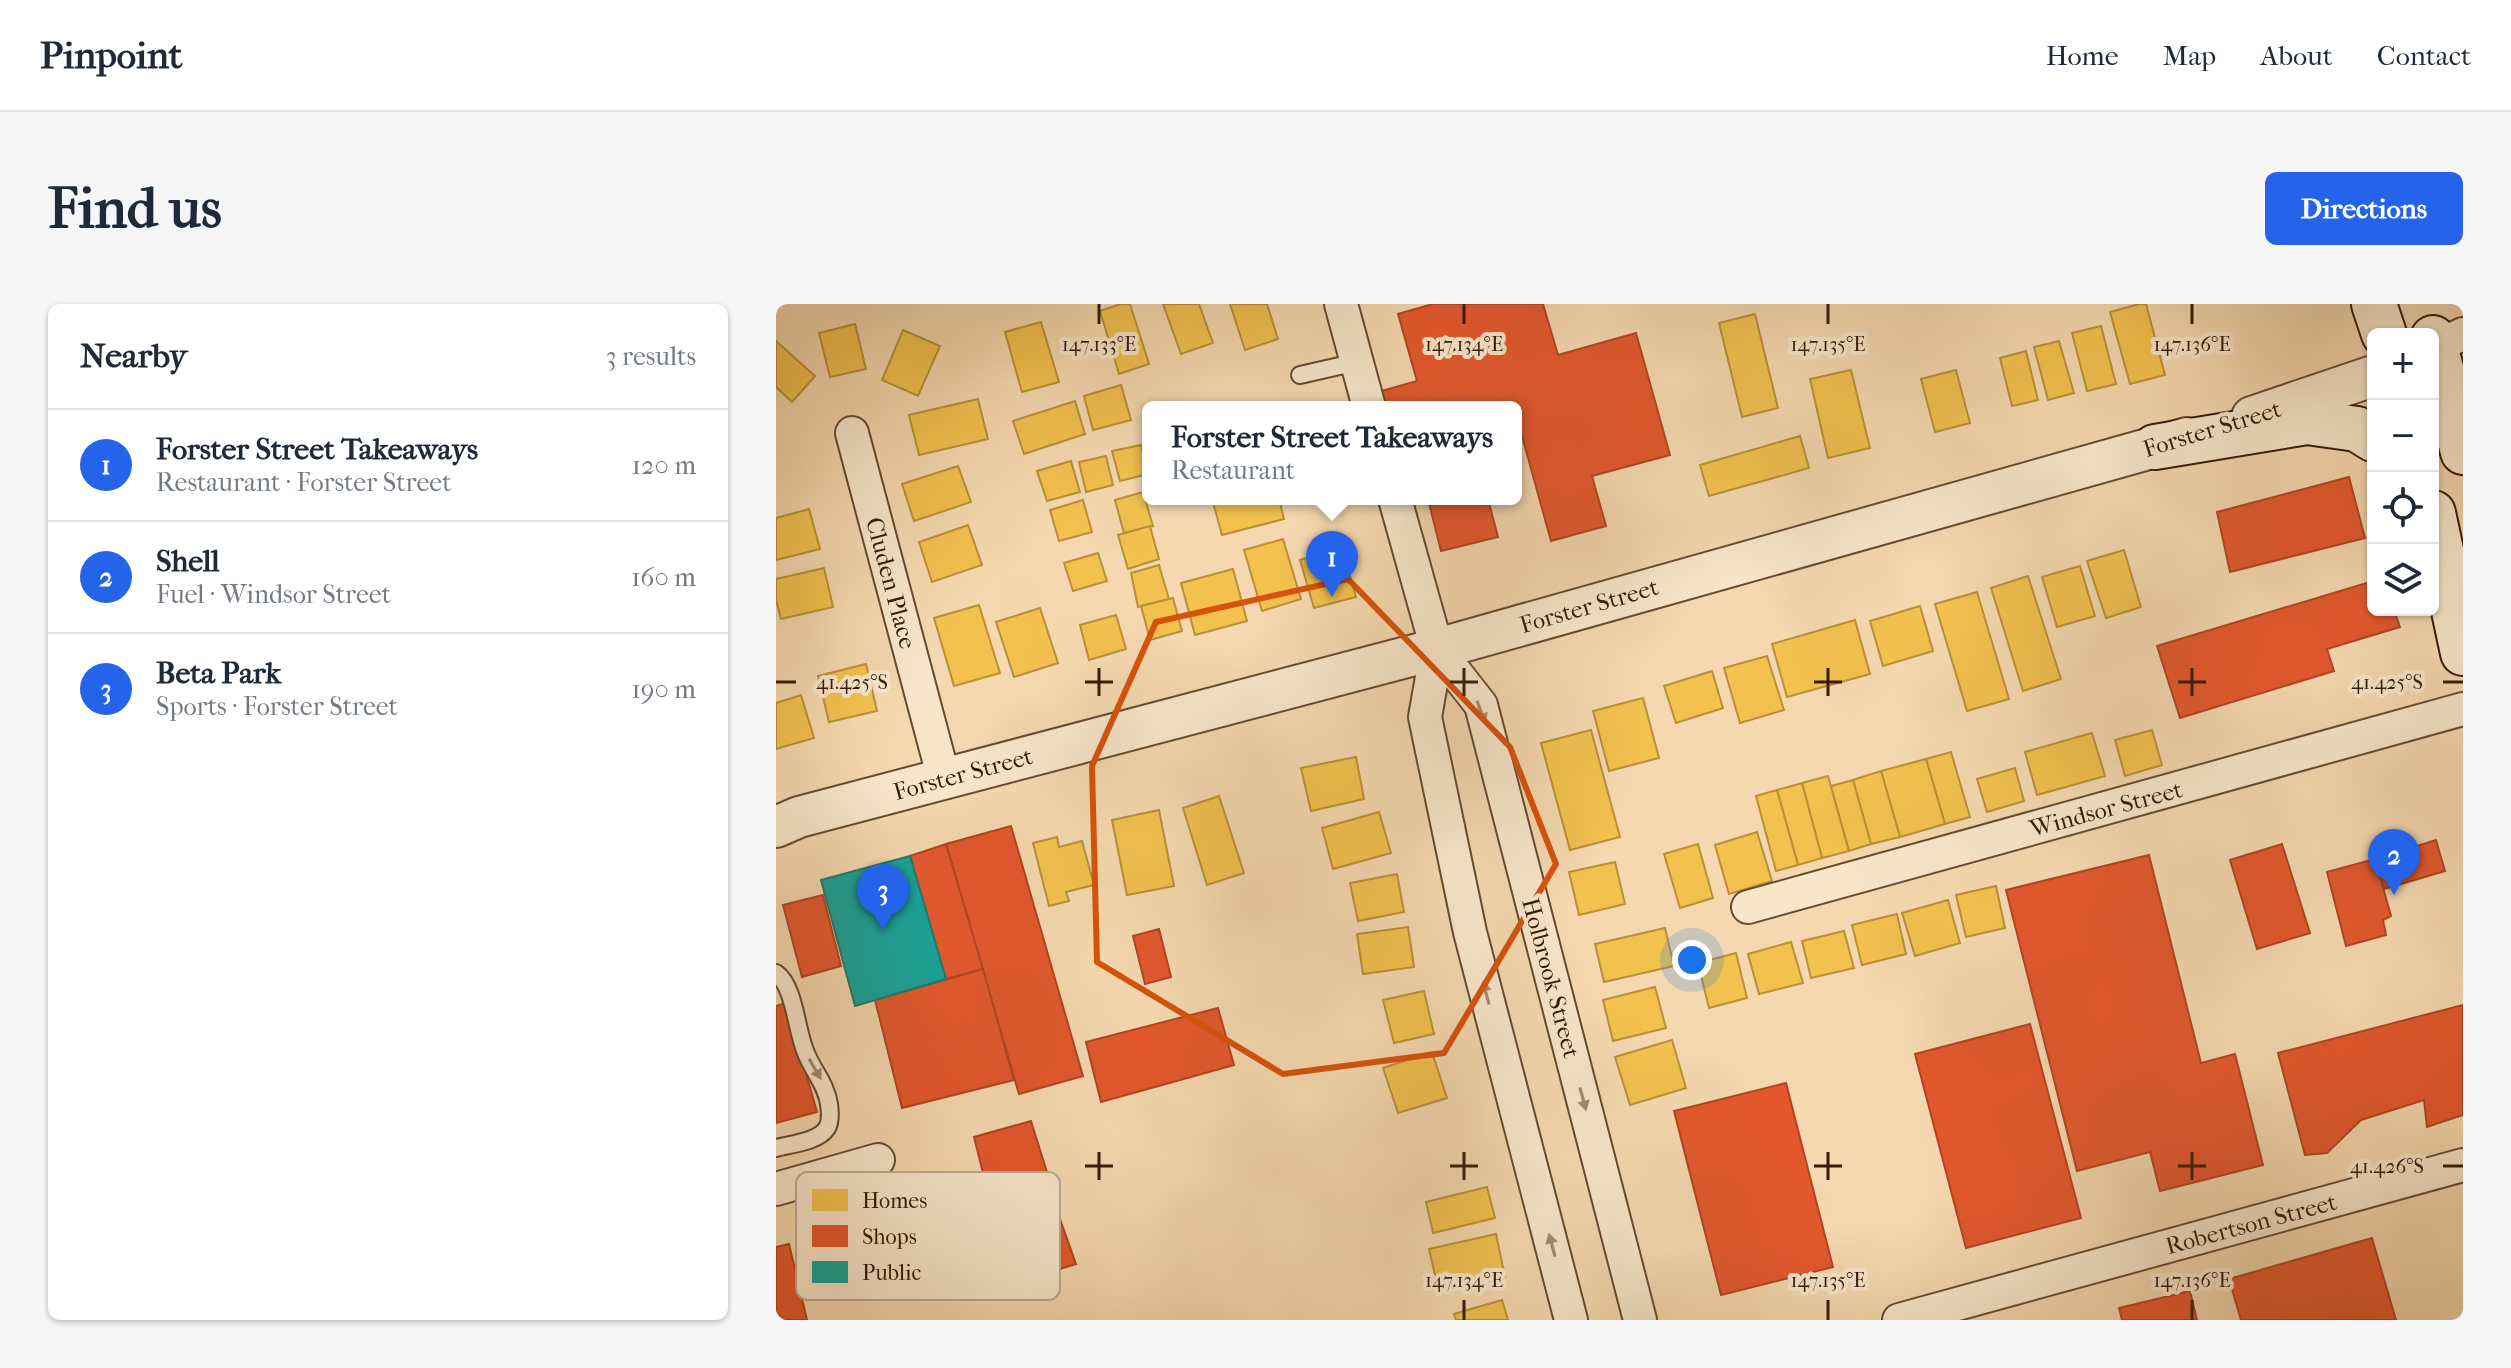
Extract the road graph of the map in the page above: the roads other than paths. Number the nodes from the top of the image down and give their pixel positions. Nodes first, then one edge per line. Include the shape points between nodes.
1 (1341, 304) edge
2 (2374, 304) edge
3 (2421, 304) edge
4 (2382, 328) edge
5 (2433, 328) edge
6 (2439, 340) edge
7 (1357, 362) junction
8 (1300, 375) dead end
9 (2367, 378) edge
10 (1367, 401) edge
11 (852, 433) dead end
12 (2367, 435) edge
13 (2155, 447) junction
14 (2463, 452) edge
15 (1397, 505) edge
16 (2439, 541) edge
17 (2439, 610) edge
18 (1437, 649) junction
19 (2463, 653) edge
20 (2463, 663) edge
21 (2463, 709) edge
22 (944, 779) junction
23 (784, 821) edge
24 (1748, 907) dead end
25 (776, 973) edge
26 (776, 989) edge
27 (790, 999) junction
28 (776, 1148) edge
29 (878, 1160) dead end
30 (2463, 1165) edge
31 (836, 1172) edge
32 (796, 1183) edge
33 (776, 1189) edge
34 (1571, 1320) edge
35 (1640, 1320) edge
36 (1899, 1320) edge

1 - 7 street
2 - 4 main road
3 - 5 main road
6 - 14 main road
7 - 8 lane
7 - 10 street
9 - 13 street, Forster Street
11 - 22 street, Cluden Place
12 - 13 main road via 2307,422
13 - 18 street, Forster Street
15 - 18 street, Holbrook Street
16 - 19 main road
17 - 20 main road
18 - 22 street, Forster Street
34 -> 18 street, Holbrook Street via 1470,932 1425,717
18 -> 35 street, Holbrook Street via 1481,705
21 - 24 street, Windsor Street
22 - 23 street, Forster Street
25 - 27 lane
26 - 27 lane
27 -> 28 lane via 805,1053 823,1083 830,1120 816,1137
29 - 31 street
30 - 36 street, Robertson Street
32 - 33 street

